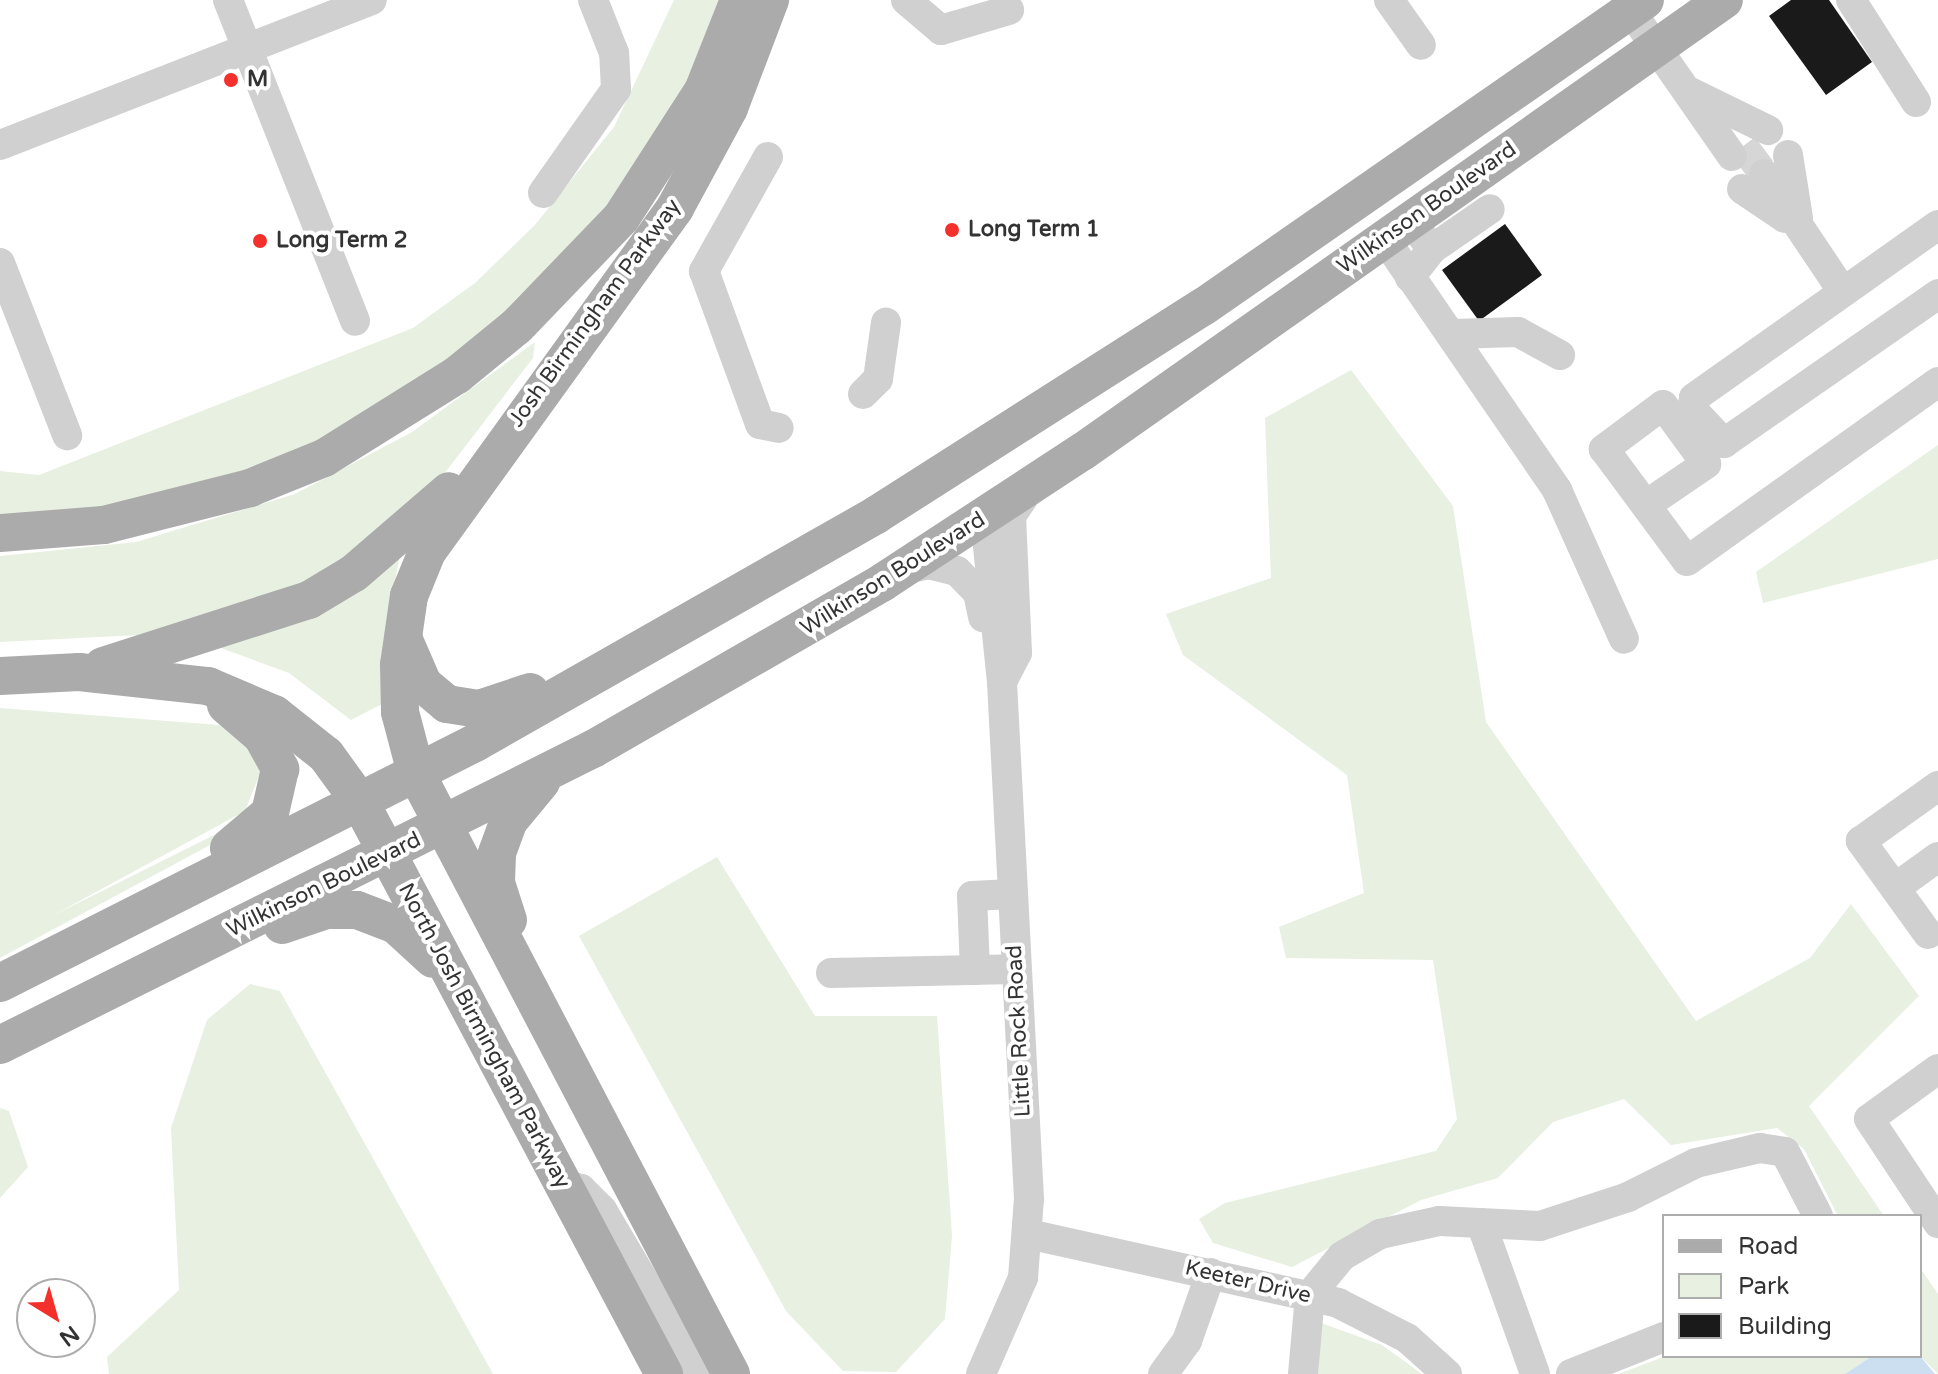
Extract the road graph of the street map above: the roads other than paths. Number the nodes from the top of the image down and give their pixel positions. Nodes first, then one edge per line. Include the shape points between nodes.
1 (228, 0) edge
2 (372, 0) edge
3 (593, 0) edge
4 (739, 0) edge
5 (770, 0) edge
6 (906, 0) edge
7 (1389, 0) edge
8 (1724, 0) edge
9 (1851, 0) edge
10 (1002, 5) edge
11 (1637, 5) edge
12 (1421, 45) dead end
13 (1656, 47) junction
14 (248, 49) junction
15 (1916, 102) dead end
16 (0, 145) edge
17 (1745, 146) tunnel mouth
18 (768, 157) dead end
19 (1416, 160) junction
20 (543, 193) dead end
21 (1490, 209) dead end
22 (1938, 225) edge
23 (1800, 228) junction
24 (1409, 236) junction
25 (0, 263) edge
26 (1410, 277) junction
27 (1843, 292) junction
28 (1938, 294) edge
29 (355, 321) dead end
30 (886, 323) dead end
31 (1453, 334) junction
32 (1560, 355) dead end
33 (1938, 382) edge
34 (863, 394) dead end
35 (779, 428) dead end
36 (67, 435) dead end
37 (495, 449) junction
38 (1031, 487) junction
39 (1646, 505) dead end
40 (985, 518) junction
41 (0, 533) edge
42 (898, 573) junction
43 (402, 625) junction
44 (1624, 639) dead end
45 (994, 652) junction
46 (616, 667) junction
47 (79, 672) junction
48 (0, 676) edge
49 (1002, 682) junction
50 (189, 683) junction
51 (564, 764) junction
52 (416, 773) junction
53 (1938, 786) edge
54 (360, 802) junction
55 (442, 826) junction
56 (387, 854) junction
57 (1938, 857) edge
58 (1895, 888) junction
59 (1012, 894) junction
60 (164, 898) junction
61 (1935, 936) edge
62 (192, 950) junction
63 (1016, 969) junction
64 (975, 970) junction
65 (831, 973) dead end
66 (519, 976) junction
67 (0, 983) edge
68 (466, 1005) junction
69 (0, 1045) edge
70 (1938, 1069) edge
71 (563, 1184) junction
72 (1817, 1214) edge
73 (1481, 1223) junction
74 (1938, 1223) edge
75 (1028, 1234) junction
76 (1211, 1273) junction
77 (1310, 1295) junction
78 (1662, 1338) edge
79 (975, 1373) edge
80 (664, 1374) edge
81 (699, 1374) edge
82 (731, 1374) edge
83 (1163, 1374) edge
84 (1303, 1374) edge
85 (1447, 1374) edge
86 (1535, 1374) edge
87 (1571, 1374) edge

1 - 14 street
2 - 14 street
3 - 20 street via 614,53 616,89
4 - 41 main road, Josh Birmingham Parkway via 703,91 621,218 517,326 457,375 324,458 250,488 104,525
5 - 37 main road, Josh Birmingham Parkway via 729,108 675,208
6 - 10 street via 941,30
7 - 12 street
8 - 13 main road, Wilkinson Boulevard
9 - 15 street
11 - 13 street
11 - 19 main road, Wilkinson Boulevard
13 - 17 street via 1688,91
13 - 24 main road, Wilkinson Boulevard
14 - 16 street
14 - 29 street
18 - 35 street via 704,271 760,424
19 - 40 main road via 1403,192 1378,214 1007,475 991,490
19 - 46 main road, Wilkinson Boulevard via 1060,401
21 - 24 street
22 - 27 street
23 - 23 street via 1765,172
23 - 27 street
24 - 26 street
24 - 26 street
24 - 38 main road, Wilkinson Boulevard
25 - 36 street
26 - 31 street
27 - 28 street via 1694,398 1692,409 1714,439 1724,443
30 - 34 street via 878,379
31 - 32 street via 1518,332
31 - 44 street via 1557,490
33 - 39 street via 1687,561
37 - 43 main road via 427,552
37 - 47 main road via 377,554 309,600
38 - 40 main road, Wilkinson Boulevard
38 - 49 street, Little Rock Road via 1011,516 1017,653
40 - 42 main road, Wilkinson Boulevard
40 - 45 street, Little Rock Road
42 - 45 street via 936,564 967,578
42 - 51 main road, Wilkinson Boulevard
43 - 46 main road via 423,684 463,709 500,704 586,667
43 - 52 main road via 400,712
45 - 49 street, Little Rock Road
46 - 52 main road, Wilkinson Boulevard
47 - 48 main road, North Josh Birmingham Parkway
47 - 50 main road, North Josh Birmingham Parkway
49 - 59 street, Little Rock Road
50 - 54 main road, North Josh Birmingham Parkway via 251,701 294,727
50 - 60 main road via 262,736 278,761 280,784 264,822
51 - 55 main road, Wilkinson Boulevard
51 - 66 main road via 517,808 497,853 498,895 522,960
52 - 54 main road, Wilkinson Boulevard
52 - 55 main road
53 - 58 street via 1861,841
54 - 56 main road, North Josh Birmingham Parkway
54 - 60 main road, Wilkinson Boulevard
55 - 56 main road, Wilkinson Boulevard
55 - 66 main road
56 - 62 main road, Wilkinson Boulevard
56 - 68 main road, North Josh Birmingham Parkway
57 - 58 street
58 - 61 street
59 - 63 street, Little Rock Road
59 - 64 street via 972,896
60 - 67 main road, Wilkinson Boulevard
62 - 68 main road via 221,949 316,913 357,910 416,940
62 - 69 main road, Wilkinson Boulevard
63 - 64 street
63 - 75 street, Little Rock Road
64 - 65 street
66 - 82 main road
68 - 71 main road, North Josh Birmingham Parkway
70 - 74 street via 1869,1119
71 - 80 main road, North Josh Birmingham Parkway
71 - 81 street via 581,1189 602,1210
72 - 73 street via 1785,1152 1760,1148 1696,1163 1628,1197 1540,1226
73 - 77 street via 1439,1221 1380,1234 1342,1256
73 - 86 street
75 - 76 street, Keeter Drive
75 - 79 street, Little Rock Road via 1019,1292
76 - 77 street, Keeter Drive
76 - 83 street via 1187,1341
77 - 84 street
77 - 85 street, Keeter Drive via 1407,1338
78 - 87 street

